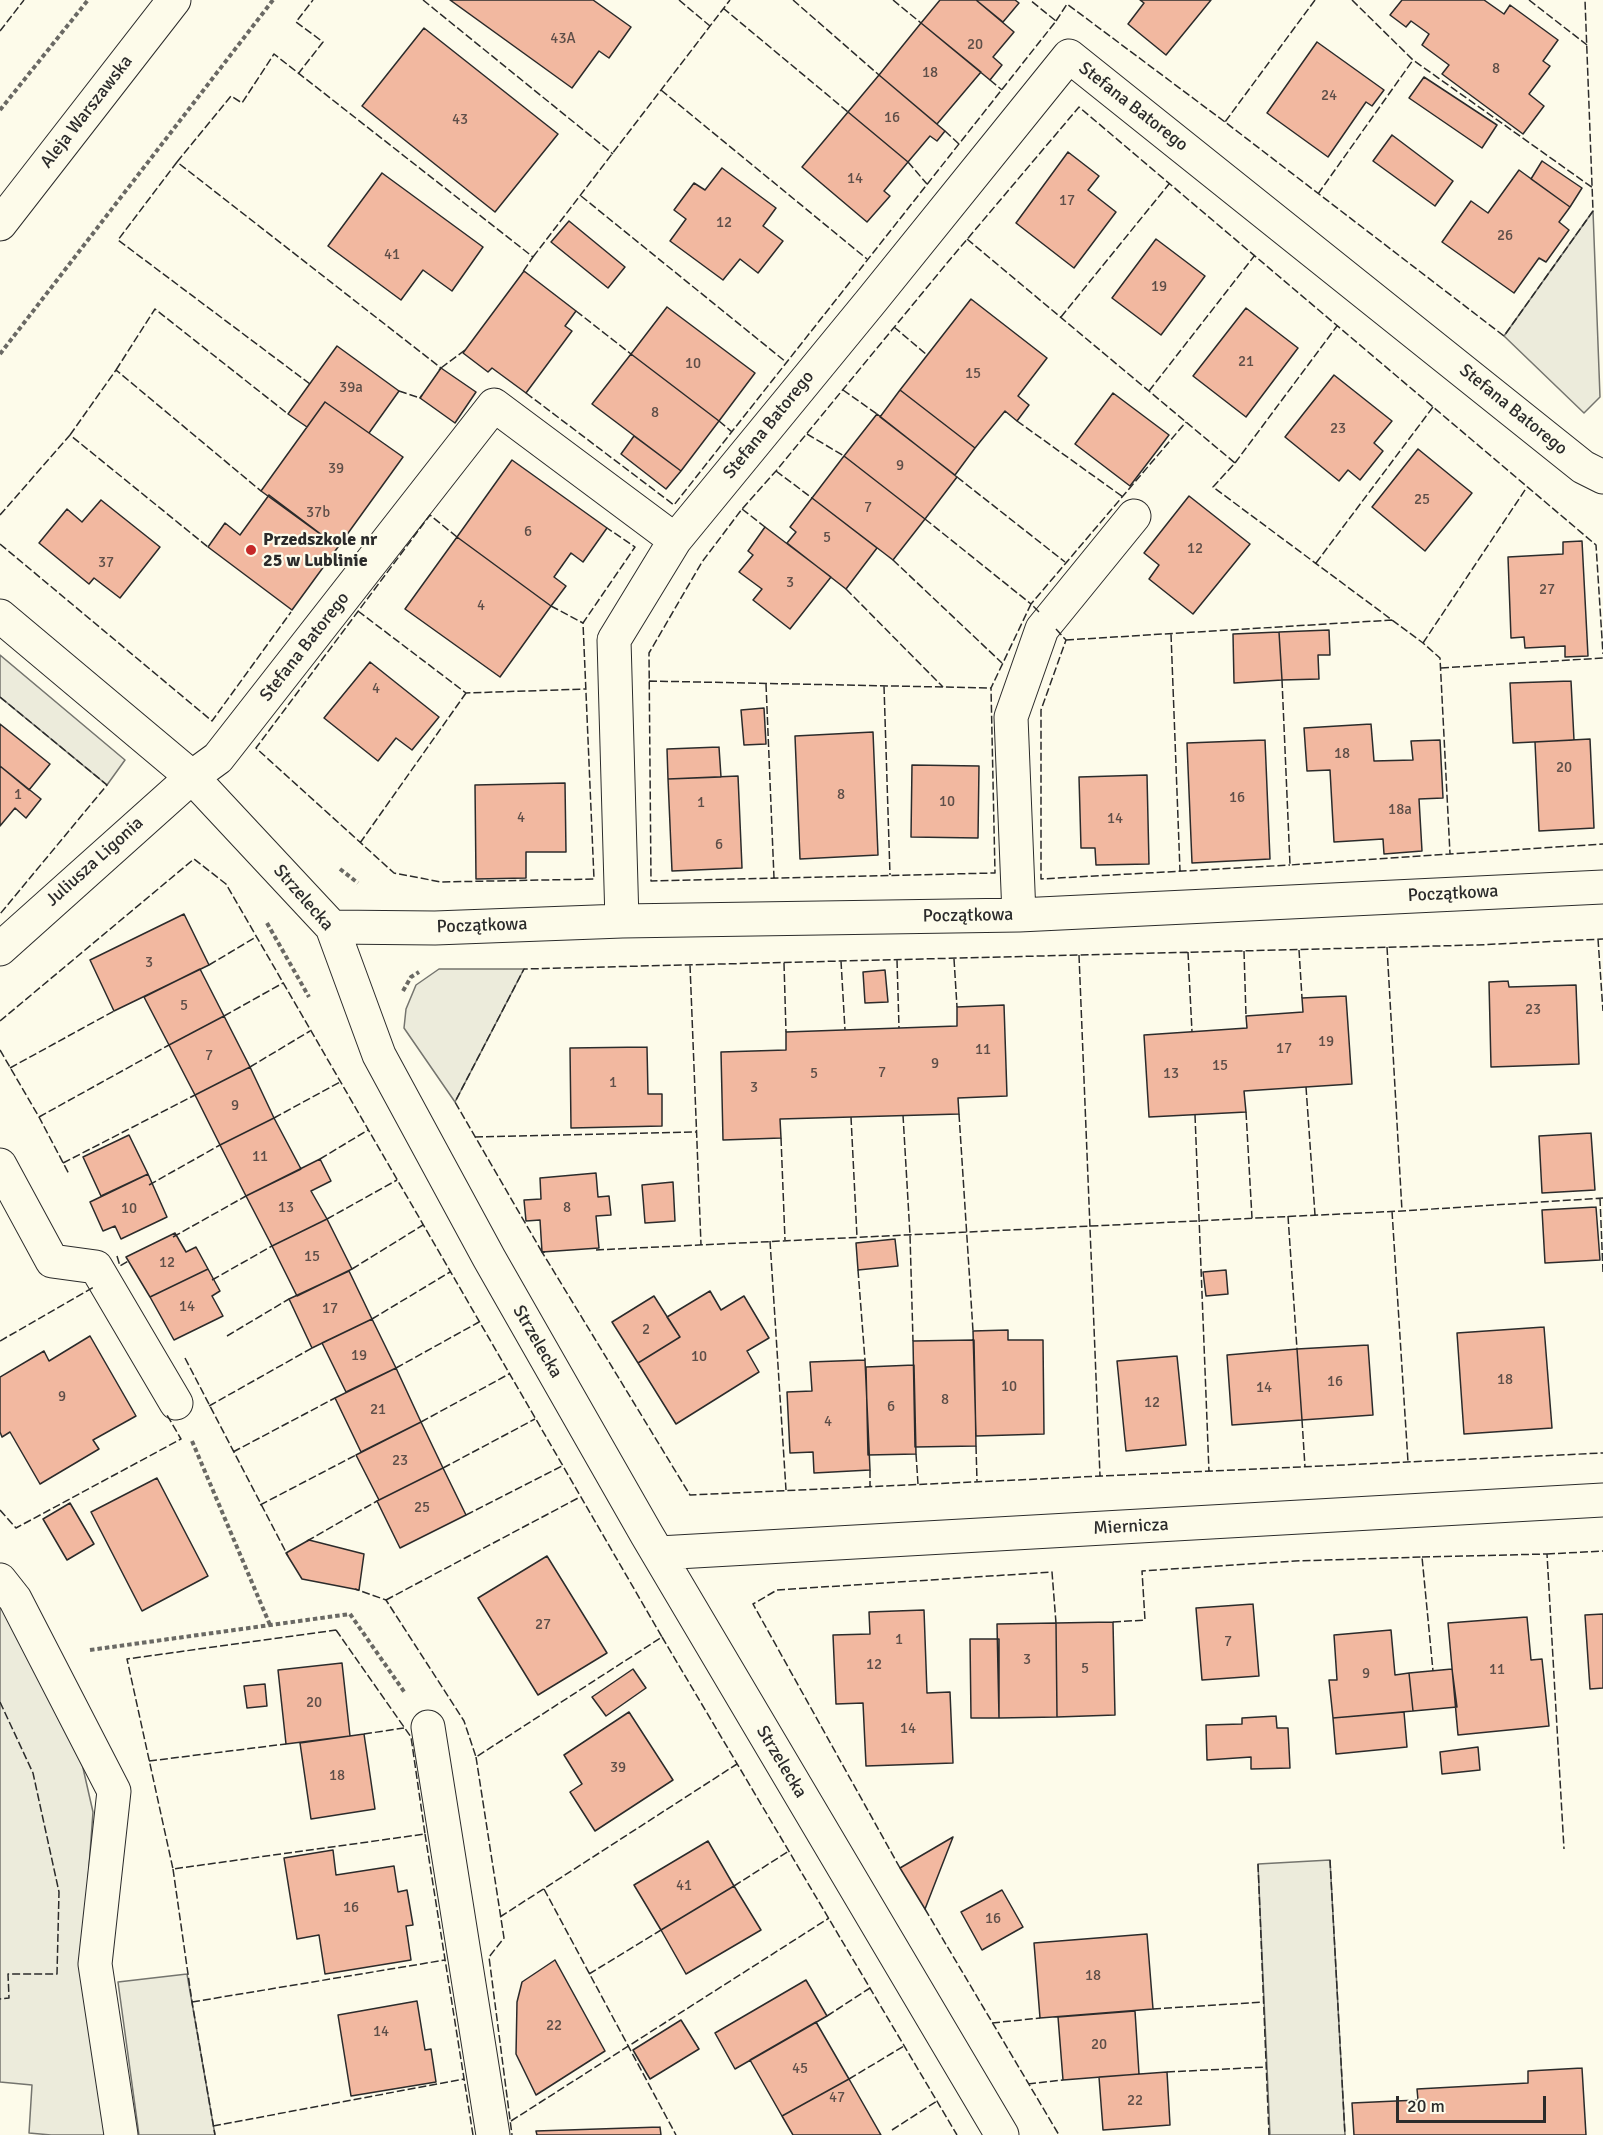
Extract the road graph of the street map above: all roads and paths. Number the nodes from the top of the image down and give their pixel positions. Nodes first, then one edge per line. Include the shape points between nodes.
1 (88, 0) edge
2 (174, 0) edge
3 (273, 0) edge
4 (0, 110) edge
5 (0, 224) edge
6 (0, 354) edge
7 (1603, 477) edge
8 (1134, 516) dead end
9 (675, 540) junction
10 (0, 616) edge
11 (192, 777) junction
12 (338, 866) dead end
13 (363, 885) dead end
14 (1603, 887) edge
15 (1019, 915) junction
16 (622, 921) junction
17 (332, 927) junction
18 (0, 949) edge
19 (0, 1165) edge
20 (176, 1403) joint
21 (1603, 1500) edge
22 (658, 1553) junction
23 (0, 1580) edge
24 (270, 1625) junction
25 (45, 1656) junction
26 (428, 1727) joint
27 (121, 2135) edge
28 (493, 2135) edge
29 (1002, 2135) edge

1 - 4 path
2 - 5 street, Aleja Warszawska
3 - 6 path
7 - 9 street, Stefana Batorego via 1583,467 1069,56
8 - 15 street via 1042,629 1011,717
9 - 11 street, Stefana Batorego via 494,405 218,758
9 - 16 street, Stefana Batorego via 614,639
10 - 11 street, Strzelecka
11 - 17 street, Strzelecka
11 - 18 street, Juliusza Ligonia
12 - 13 path
14 - 15 street, Początkowa
15 - 16 street, Początkowa
16 - 17 street, Początkowa via 435,928
17 - 22 street, Strzelecka via 379,1054 489,1258
19 - 20 street via 52,1261 96,1267
20 - 24 path
21 - 22 street, Miernicza
22 - 29 street, Strzelecka
23 - 25 street via 15,1599
24 - 25 path
24 - 26 path via 350,1614
25 - 27 street via 114,1791 95,1964
26 - 28 street

